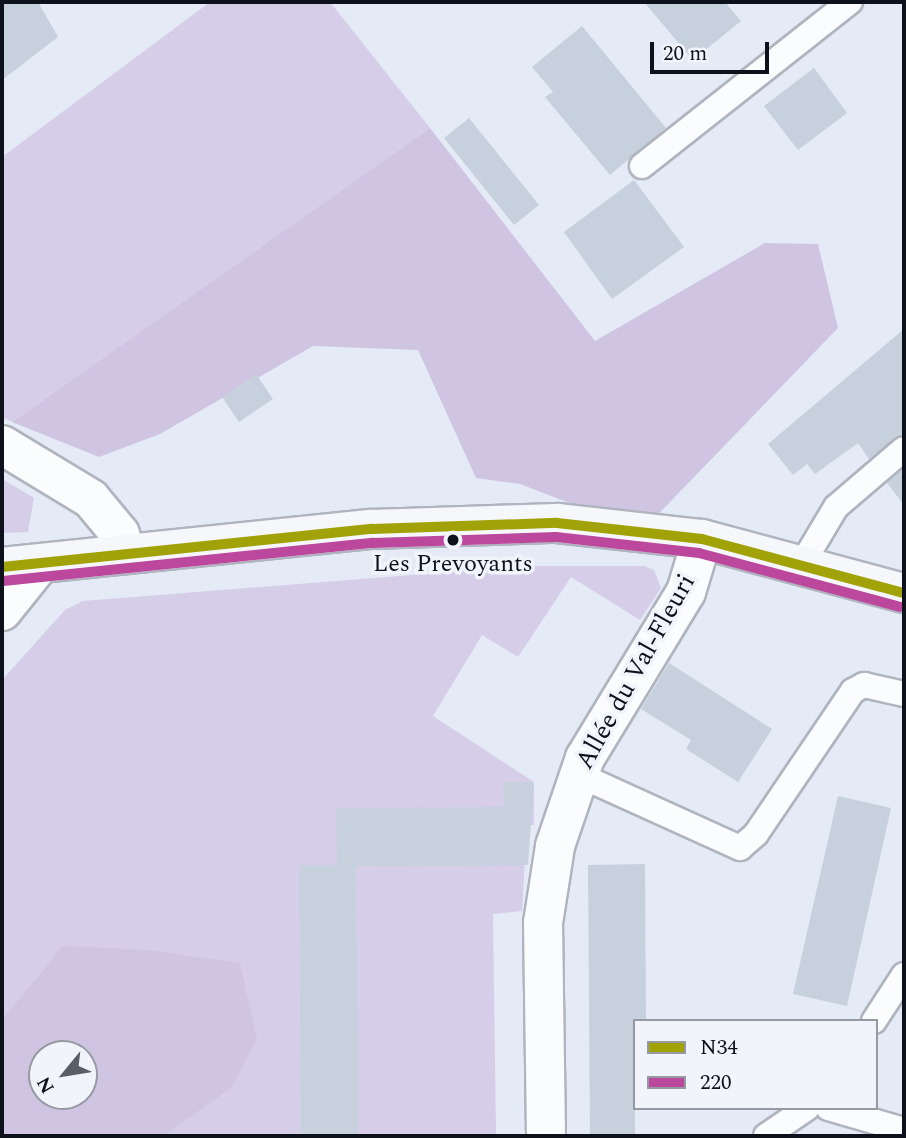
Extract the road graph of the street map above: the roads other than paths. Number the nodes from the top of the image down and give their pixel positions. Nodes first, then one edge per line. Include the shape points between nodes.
1 (850, 2) edge
2 (642, 166) dead end
3 (2, 445) edge
4 (904, 449) edge
5 (702, 539) junction
6 (126, 554) junction
7 (802, 564) junction
8 (39, 565) junction
9 (2, 567) edge
10 (904, 593) edge
11 (2, 611) edge
12 (904, 694) edge
13 (579, 775) junction
14 (904, 975) edge
15 (875, 1019) edge
16 (804, 1110) edge
17 (835, 1110) edge
18 (904, 1130) edge
19 (546, 1136) edge
20 (766, 1136) edge

1 - 2 lane
3 - 6 street via 91,499 120,534
4 - 7 lane via 836,507
5 - 6 street via 557,523 467,522
5 - 7 street
5 - 13 street, Allée du Val-Fleuri via 686,592
6 - 8 street
7 - 10 street
8 - 9 street
8 - 11 street
12 - 13 lane via 864,685 853,691 756,834 740,848
13 - 19 street, Allée du Val-Fleuri via 555,846 543,923
14 - 15 lane
16 - 20 lane
17 - 18 lane

